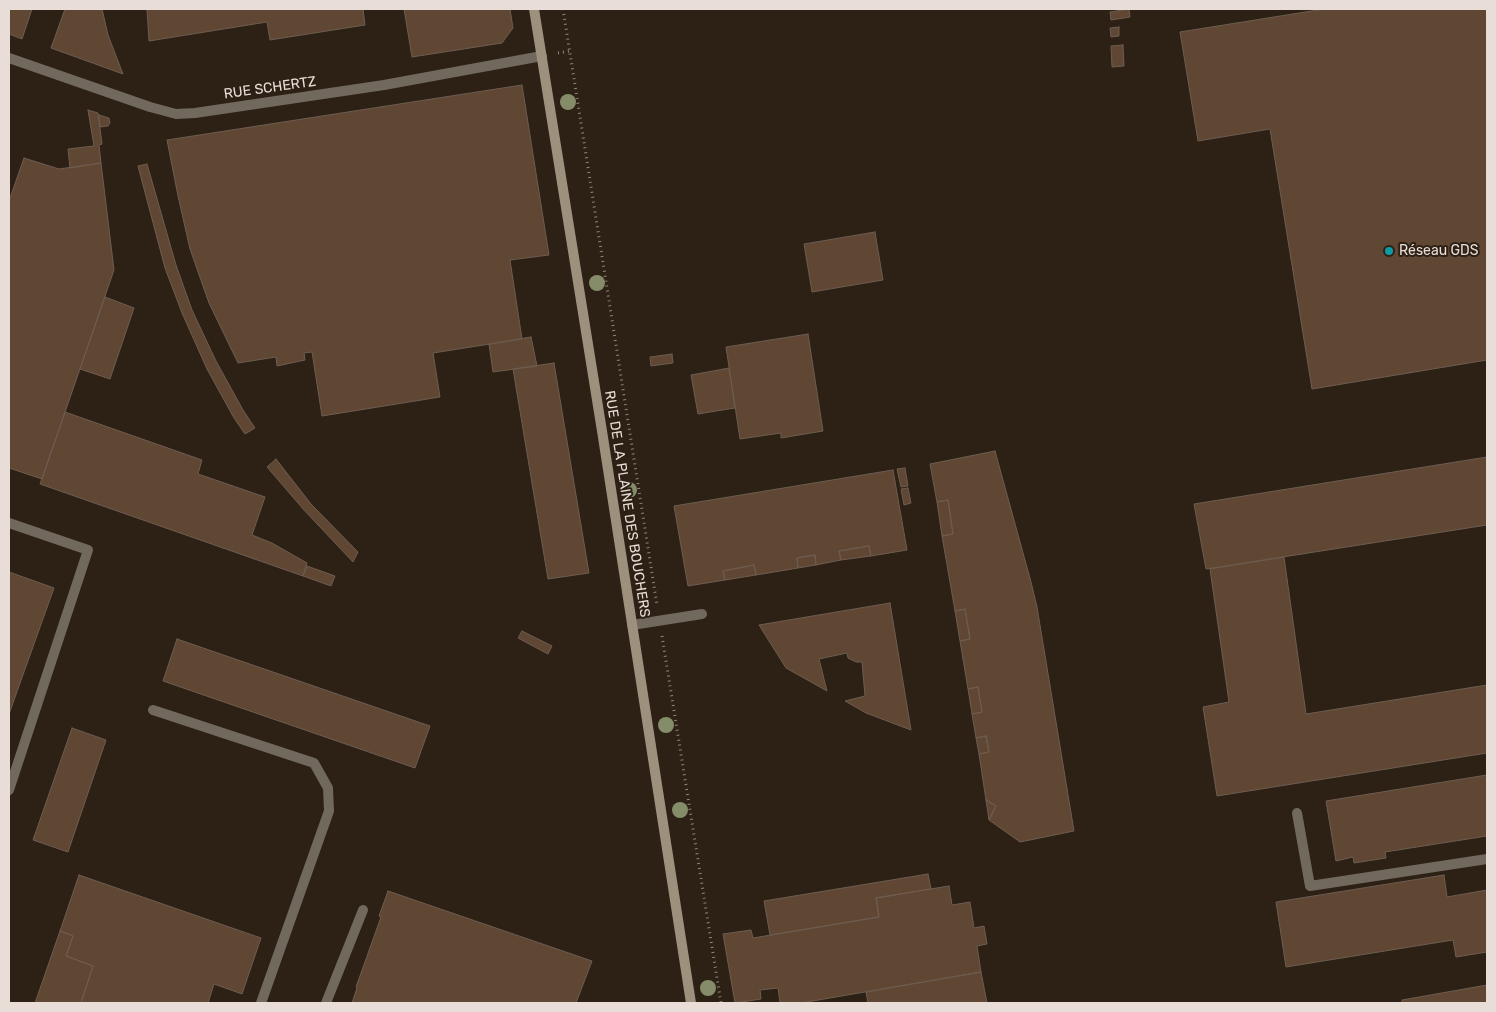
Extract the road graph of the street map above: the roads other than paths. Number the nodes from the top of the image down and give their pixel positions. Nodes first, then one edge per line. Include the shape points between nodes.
1 (534, 9) edge
2 (542, 56) junction
3 (9, 58) edge
4 (9, 523) edge
5 (702, 614) dead end
6 (632, 625) junction
7 (153, 710) dead end
8 (9, 790) edge
9 (1297, 813) dead end
10 (1487, 859) edge
11 (363, 910) dead end
12 (262, 1003) edge
13 (326, 1003) edge
14 (691, 1003) edge

1 - 2 street, RUE DE LA PLAINE DES BOUCHERS
2 - 3 street, RUE SCHERTZ via 384,85 176,114 150,108
2 - 6 street, RUE DE LA PLAINE DES BOUCHERS
4 - 8 street via 88,550
5 - 6 street
6 - 14 street, RUE DE LA PLAINE DES BOUCHERS
7 - 12 street via 314,763 328,788 329,810
9 - 10 street via 1310,886
11 - 13 street

